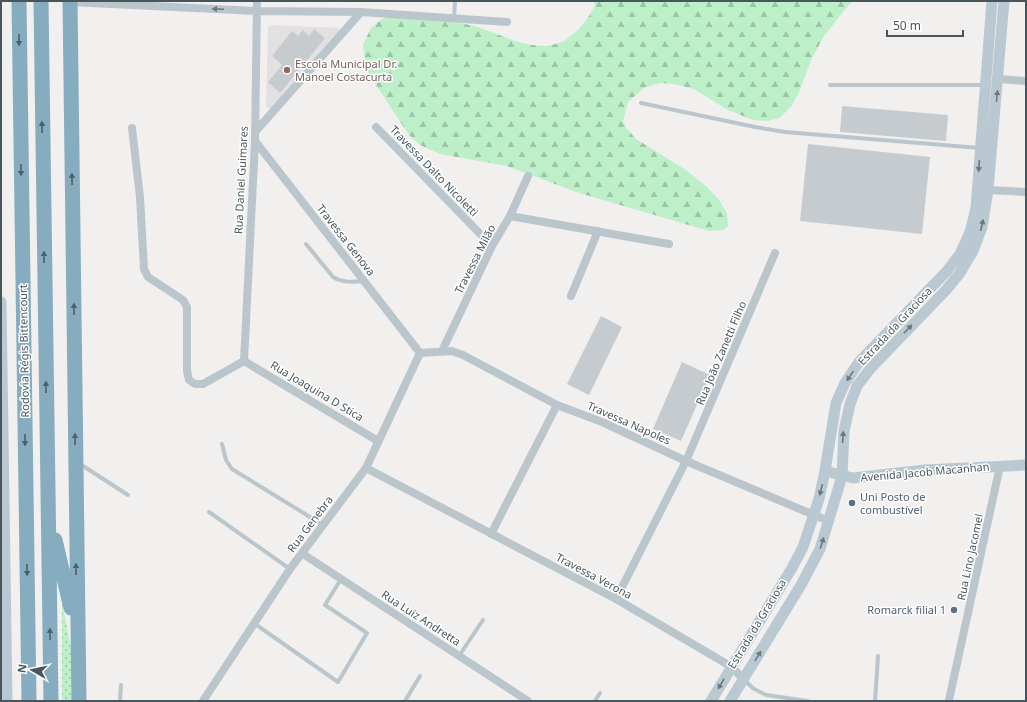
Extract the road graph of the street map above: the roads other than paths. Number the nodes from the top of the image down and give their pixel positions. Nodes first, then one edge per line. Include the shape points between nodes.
1 (19, 1) edge
2 (41, 1) edge
3 (257, 1) edge
4 (455, 1) edge
5 (992, 1) edge
6 (1004, 1) edge
7 (70, 2) edge
8 (257, 11) junction
9 (362, 12) junction
10 (454, 18) junction
11 (507, 22) dead end
12 (998, 79) junction
13 (1026, 81) edge
14 (830, 85) dead end
15 (986, 85) junction
16 (641, 103) dead end
17 (376, 127) dead end
18 (132, 128) dead end
19 (255, 132) junction
20 (255, 141) junction
21 (981, 148) junction
22 (528, 176) dead end
23 (988, 190) junction
24 (1026, 192) edge
25 (510, 216) junction
26 (598, 231) junction
27 (306, 244) dead end
28 (669, 244) dead end
29 (492, 246) junction
30 (775, 253) dead end
31 (364, 281) junction
32 (571, 296) dead end
33 (1, 302) edge
34 (442, 351) junction
35 (420, 353) junction
36 (244, 361) junction
37 (557, 405) junction
38 (378, 441) junction
39 (222, 444) dead end
40 (75, 461) junction
41 (686, 461) junction
42 (1026, 465) edge
43 (1000, 466) junction
44 (366, 468) junction
45 (825, 471) junction
46 (842, 476) junction
47 (128, 495) dead end
48 (48, 510) junction
49 (209, 512) dead end
50 (814, 516) junction
51 (829, 521) junction
52 (324, 525) junction
53 (491, 534) junction
54 (303, 554) junction
55 (290, 569) junction
56 (341, 579) junction
57 (616, 599) junction
58 (483, 620) dead end
59 (255, 624) junction
60 (77, 636) junction
61 (459, 656) junction
62 (878, 656) dead end
63 (732, 667) junction
64 (420, 676) dead end
65 (744, 680) junction
66 (121, 685) dead end
67 (600, 693) dead end
68 (949, 700) edge
69 (7, 701) edge
70 (29, 701) edge
71 (51, 701) edge
72 (79, 701) edge
73 (120, 701) edge
74 (204, 701) edge
75 (405, 701) edge
76 (528, 701) edge
77 (595, 701) edge
78 (711, 701) edge
79 (730, 701) edge
80 (808, 701) edge
81 (875, 701) edge

1 -> 70 highway, Rodovia Régis Bittencourt
48 -> 2 highway, Rodovia Régis Bittencourt
3 - 8 street, Rua Daniel Guimares
4 - 10 lane
5 - 15 main road, Estrada da Graciosa
6 - 12 main road, Estrada da Graciosa
8 -> 7 street
40 -> 7 highway
8 - 9 street
8 - 19 street, Rua Daniel Guimares
9 - 10 street
9 - 19 street
10 - 11 street
12 - 13 street
23 -> 12 main road, Estrada da Graciosa
14 - 15 lane
15 - 21 main road, Estrada da Graciosa
16 - 21 lane via 755,128 785,132
17 - 29 street, Travessa Dalto Nicoletti
18 - 36 street via 140,197 144,269 148,277 183,300 188,307 186,371 189,380 195,384 203,384
19 - 20 street, Rua Daniel Guimares
20 - 31 street, Travessa Genova
20 - 36 street, Rua Daniel Guimares
21 -> 45 main road, Estrada da Graciosa via 976,208 970,232 960,254 947,271 859,362 845,383 836,403
22 - 25 street, Travessa Milão
23 - 24 street
46 -> 23 main road, Estrada da Graciosa via 844,431 857,386 960,273 978,239
25 - 26 street
25 - 29 street, Travessa Milão
26 - 28 street
26 - 32 street
27 - 31 lane via 333,277 342,282
29 - 34 street, Travessa Milão
30 - 41 street, Rua João Zanetti Filho
31 - 35 street, Travessa Genova
33 - 69 main road
34 - 35 street, Travessa Napoles
34 - 37 street, Travessa Napoles via 463,355
35 - 38 street, Rua Genebra
36 - 38 street, Rua Joaquina D Stica
37 - 41 street, Travessa Napoles via 602,422
37 - 53 street
38 - 44 street, Rua Genebra
39 - 52 lane via 226,460 232,469
40 - 47 lane
60 -> 40 highway
41 - 50 street, Travessa Napoles
41 - 57 street, Rua João Zanetti Filho
42 - 43 main road, Avenida Jacob Macanhan
43 - 46 main road, Avenida Jacob Macanhan via 924,470 853,478
43 - 68 street, Rua Lino Jacomel
44 - 52 street, Rua Genebra
44 - 53 street, Travessa Verona
45 - 46 main road, Avenida Jacob Macanhan
45 -> 50 main road, Estrada da Graciosa
46 - 51 main road, Estrada da Graciosa
48 - 60 highway
71 -> 48 highway, Rodovia Régis Bittencourt
49 - 55 lane
50 - 51 street, Travessa Napoles
50 - 63 main road, Estrada da Graciosa via 792,568
65 -> 51 main road, Estrada da Graciosa via 801,585 820,549
52 - 54 street, Rua Genebra
53 - 57 street, Travessa Verona
54 - 55 street, Rua Genebra
54 - 56 street, Rua Luiz Andretta
55 - 59 street, Rua Genebra
56 - 59 lane via 326,605 367,633 338,682
56 - 61 street, Rua Luiz Andretta
57 - 63 street, Travessa Verona
58 - 61 lane
59 - 74 street, Rua Genebra
60 - 72 highway
61 - 76 street, Rua Luiz Andretta
62 - 81 lane
63 - 65 street, Travessa Verona
63 -> 78 main road, Estrada da Graciosa
64 - 75 lane
65 - 79 main road, Estrada da Graciosa
65 - 80 lane, Travessa Verona via 766,696
66 - 73 lane
67 - 77 lane

